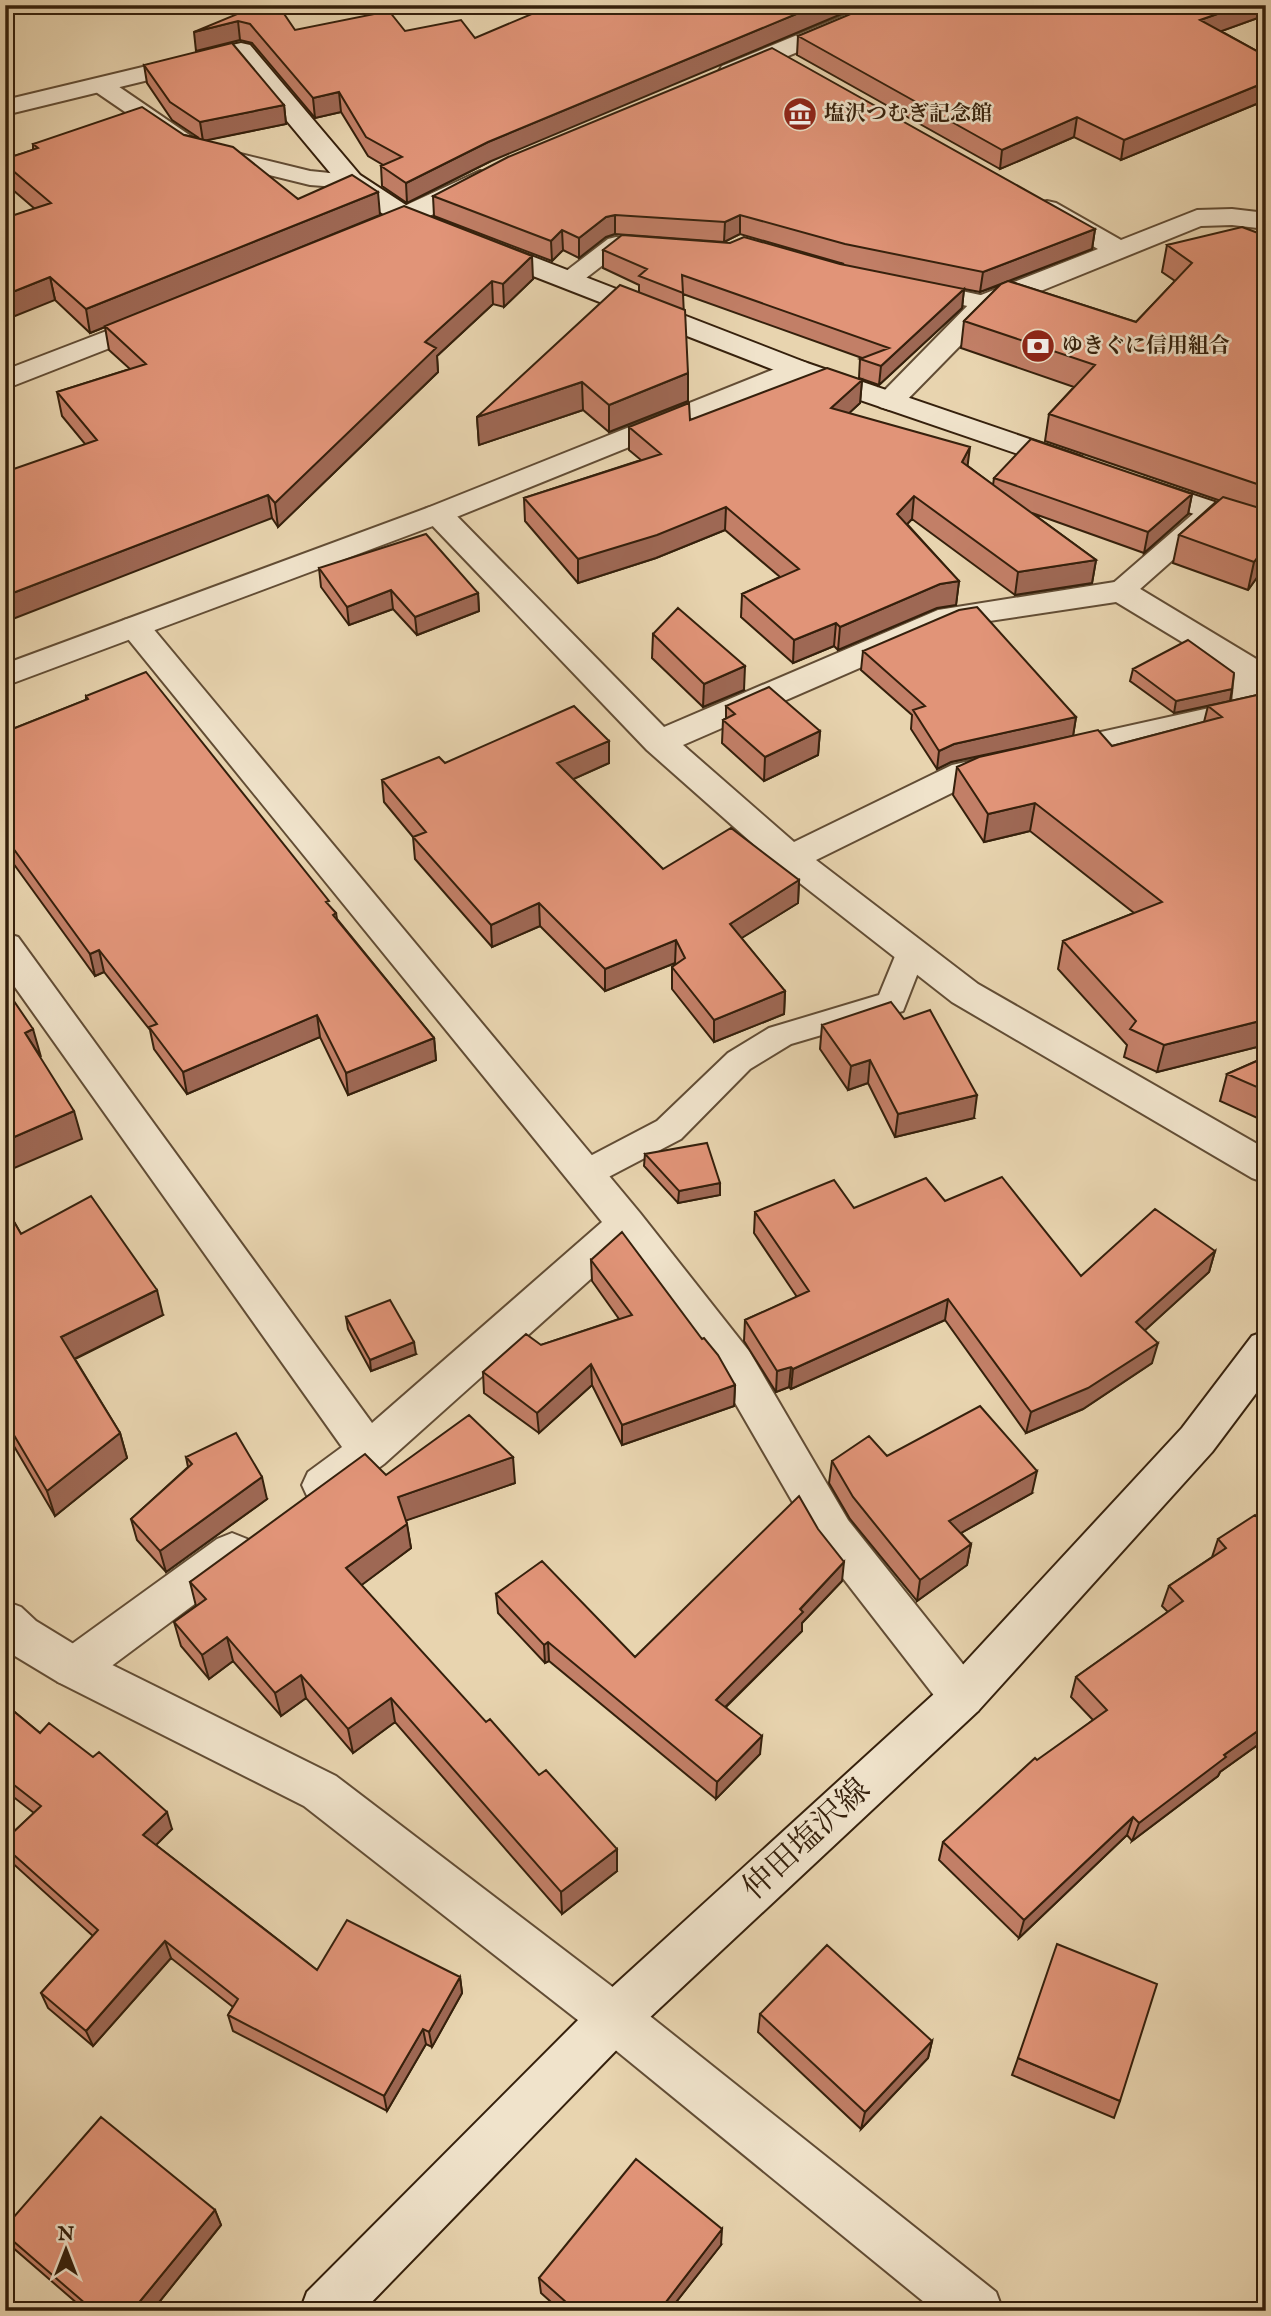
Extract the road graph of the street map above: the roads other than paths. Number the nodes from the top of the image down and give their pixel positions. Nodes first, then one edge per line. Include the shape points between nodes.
1 (891, 5) edge
2 (771, 54) junction
3 (795, 67) edge
4 (709, 80) edge
5 (101, 85) junction
6 (5, 108) edge
7 (499, 169) edge
8 (351, 181) junction
9 (1023, 196) edge
10 (406, 217) junction
11 (1266, 221) edge
12 (342, 244) edge
13 (667, 248) edge
14 (1119, 250) junction
15 (569, 280) junction
16 (892, 284) edge
17 (986, 303) junction
18 (176, 312) edge
19 (797, 369) junction
20 (5, 380) edge
21 (890, 401) junction
22 (1212, 511) junction
23 (438, 514) junction
24 (1266, 530) edge
25 (1121, 591) junction
26 (135, 627) junction
27 (5, 676) edge
28 (659, 742) junction
29 (790, 858) junction
30 (5, 946) edge
31 (911, 952) junction
32 (1266, 1168) edge
33 (585, 1174) junction
34 (626, 1224) junction
35 (1266, 1348) edge
36 (369, 1451) junction
37 (292, 1507) edge
38 (260, 1531) edge
39 (10, 1634) edge
40 (74, 1668) junction
41 (962, 1698) junction
42 (614, 2018) junction
43 (326, 2311) edge
44 (978, 2311) edge

1 - 2 street
2 - 3 street
2 - 4 street
5 - 6 street
5 - 8 lane via 195,150 310,178
5 - 8 street via 241,50
7 - 10 street
8 - 10 street
9 - 14 street
10 - 12 street
10 - 15 street
11 - 14 street via 1197,218
13 - 15 lane via 616,244
14 - 17 street
15 - 19 street
16 - 17 lane
17 - 21 street
18 - 20 street
19 - 21 street
19 - 23 street
21 - 22 street
22 - 24 street
22 - 25 lane
23 - 26 street
23 - 28 street
25 - 28 street via 949,617
25 - 29 street via 1252,670 1247,710 964,773
26 - 27 street
26 - 33 street
28 - 29 street
29 - 31 street
30 - 36 street
31 - 32 street via 965,993
31 - 33 lane via 892,1003 780,1036 739,1061 669,1129
33 - 34 street
34 - 36 street
34 - 41 street via 734,1363 833,1533
35 - 41 street, 仲田塩沢線 via 1197,1440
36 - 37 street
38 - 40 street
39 - 40 street
40 - 42 street via 320,1791
41 - 42 street, 仲田塩沢線
42 - 43 street, 仲田塩沢線
42 - 44 street

